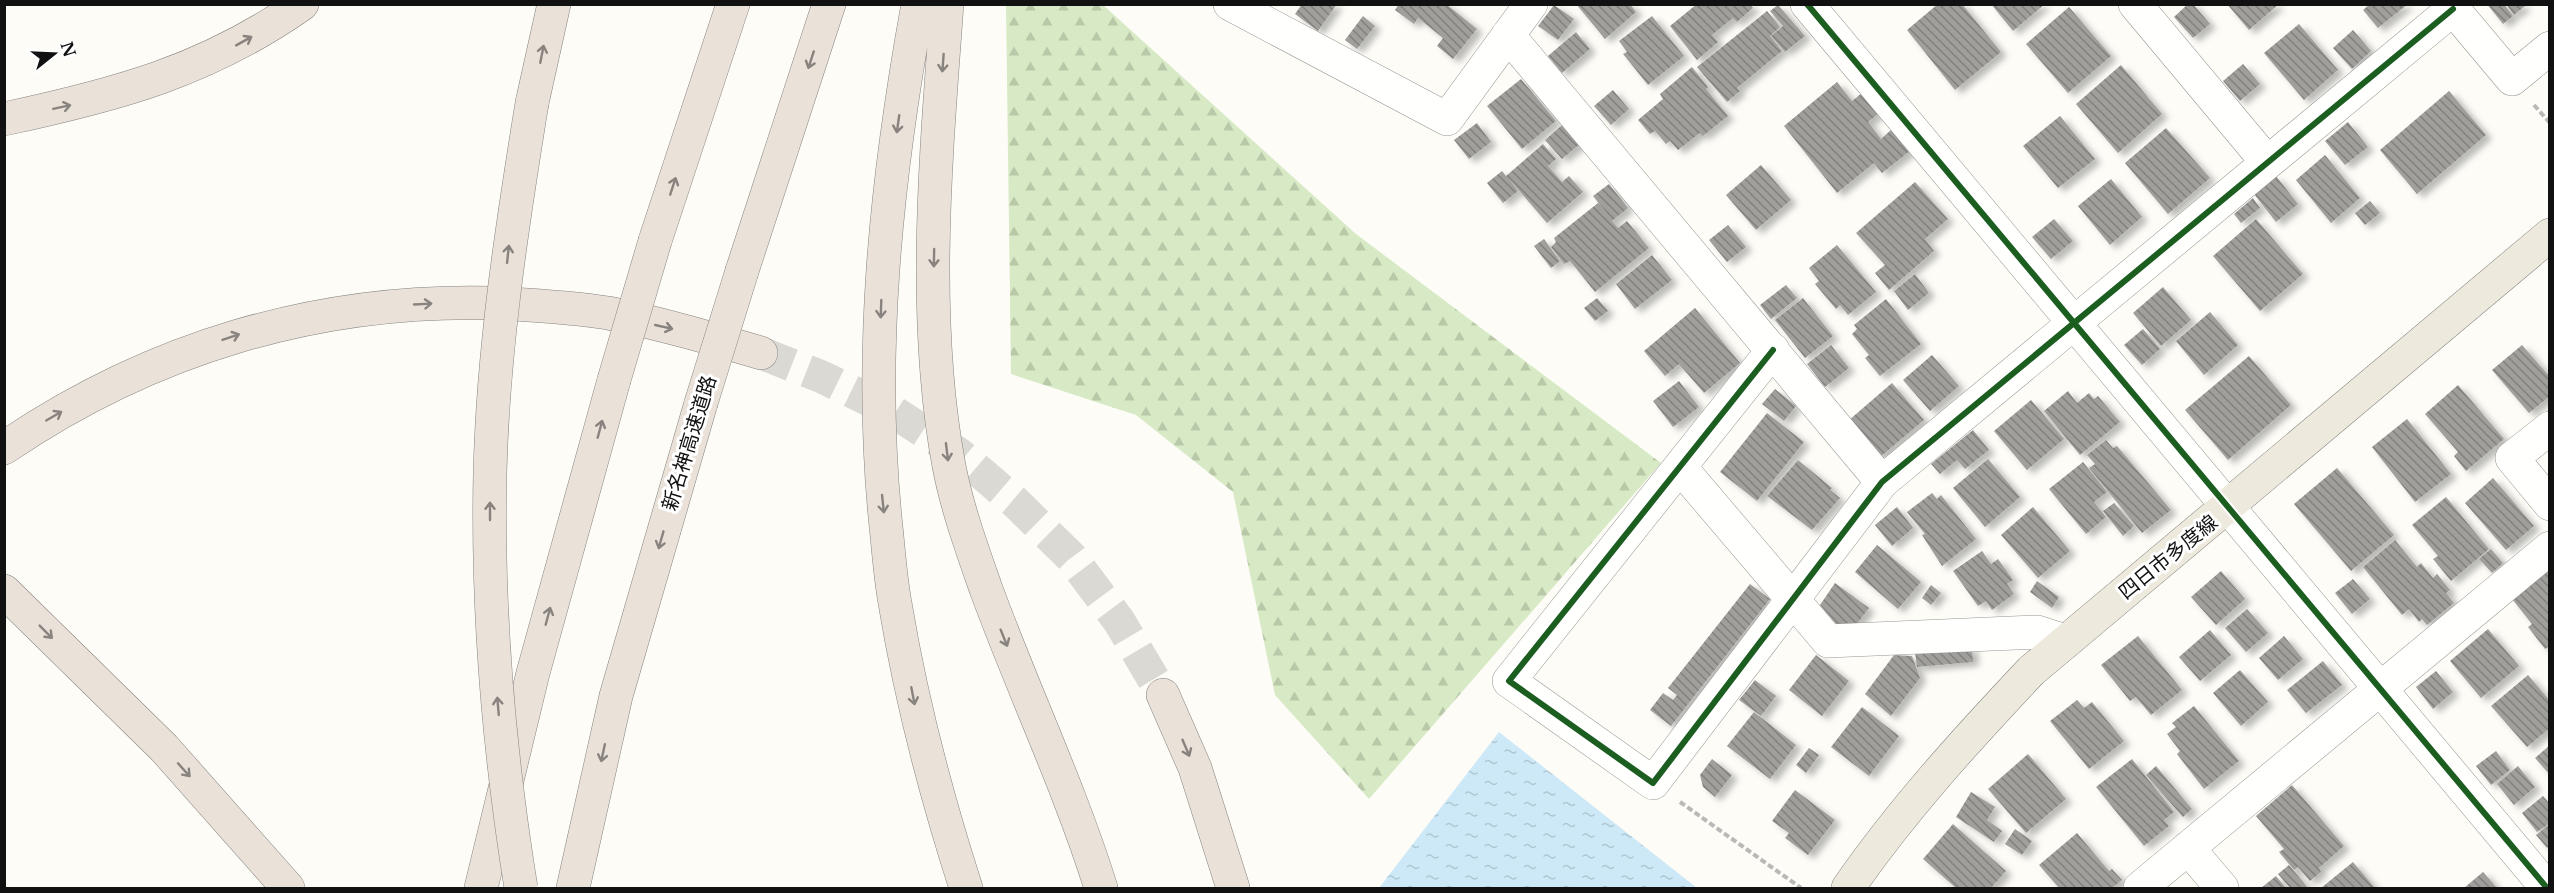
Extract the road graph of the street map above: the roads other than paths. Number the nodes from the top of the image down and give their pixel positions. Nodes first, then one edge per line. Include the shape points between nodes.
1 (302, 4) edge
2 (554, 4) edge
3 (733, 4) edge
4 (829, 4) edge
5 (918, 4) edge
6 (947, 4) edge
7 (1531, 4) edge
8 (1807, 4) edge
9 (2135, 4) edge
10 (2451, 7) edge
11 (1244, 8) edge
12 (1508, 35) junction
13 (2550, 48) edge
14 (4, 119) edge
15 (2267, 162) junction
16 (2550, 235) edge
17 (2073, 323) junction
18 (1773, 350) junction
19 (761, 353) tunnel mouth
20 (2550, 428) edge
21 (4, 448) edge
22 (1680, 467) junction
23 (1882, 482) junction
24 (2550, 504) edge
25 (2229, 507) junction
26 (2550, 548) edge
27 (4, 591) edge
28 (1792, 600) junction
29 (2066, 641) junction
30 (2380, 687) junction
31 (1163, 695) tunnel mouth
32 (2188, 848) junction
33 (288, 888) edge
34 (481, 888) edge
35 (521, 888) edge
36 (573, 888) edge
37 (966, 888) edge
38 (1101, 888) edge
39 (1233, 888) edge
40 (1848, 888) edge
41 (2140, 888) edge
42 (2222, 888) edge
43 (2547, 888) edge

14 -> 1 highway via 74,105 189,68 265,29
35 -> 2 highway, bridge via 497,699 490,472 509,247 532,103
34 -> 3 highway, bridge via 533,673 614,380
4 -> 36 highway, 新名神高速道路, bridge via 701,403 616,696
5 -> 37 highway via 889,188 878,387 882,492 894,602 917,716
6 -> 38 highway via 934,262 936,367 949,467 972,552 1068,792
7 - 12 street
8 - 17 street
9 - 15 street
10 - 13 street via 2512,80
10 - 15 street
11 - 12 street via 1447,119
12 - 18 street
15 - 17 street
16 - 25 main road, 四日市多度線
17 - 23 street
17 - 25 street
18 - 22 street
18 - 23 street
21 -> 19 highway via 101,389 165,360 259,329 385,306 526,304 607,313
20 - 24 street via 2512,458
22 - 28 street
22 - 28 street via 1509,681 1653,783
23 - 28 street
25 - 29 main road, 四日市多度線
25 - 30 street
26 - 30 street
27 -> 33 highway via 164,748
28 - 29 street via 1828,641 2037,632
29 - 40 main road, 四日市多度線 via 2031,671 1976,729
30 - 32 street
30 - 43 street
31 -> 39 highway via 1195,768
32 - 41 street
32 - 42 street

